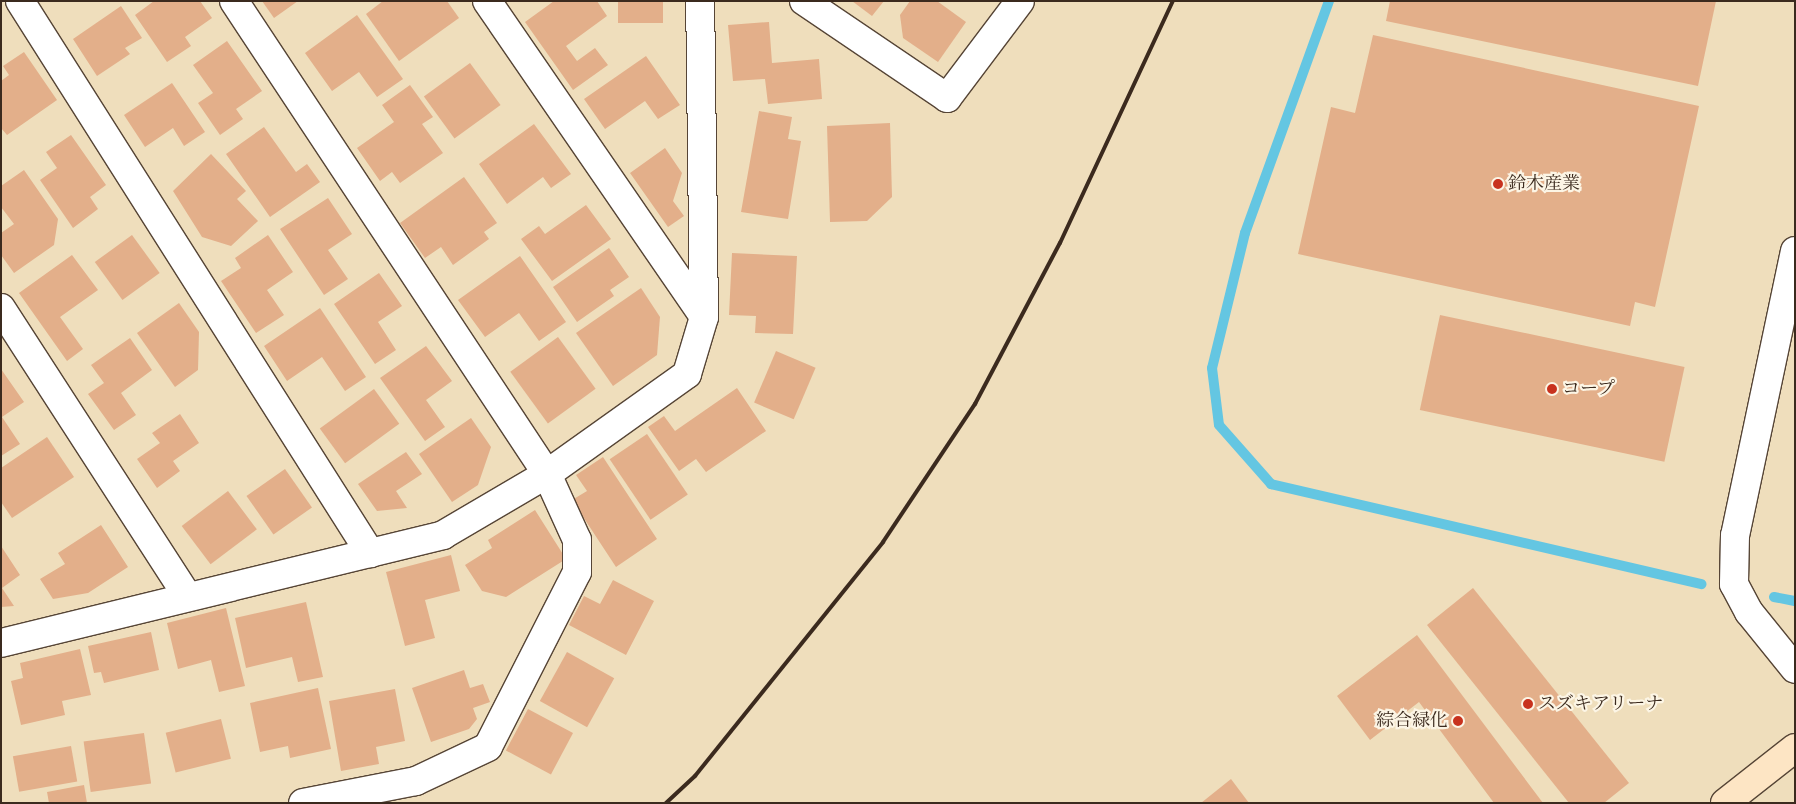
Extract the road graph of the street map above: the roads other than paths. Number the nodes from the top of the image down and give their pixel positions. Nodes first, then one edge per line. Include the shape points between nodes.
1 (20, 1) edge
2 (234, 1) edge
3 (487, 1) edge
4 (700, 1) edge
5 (804, 1) edge
6 (1020, 1) edge
7 (1795, 251) edge
8 (1, 308) edge
9 (704, 317) junction
10 (547, 474) junction
11 (370, 553) junction
12 (188, 597) junction
13 (1, 643) edge
14 (1795, 669) edge
15 (1795, 748) edge
16 (303, 803) edge
17 (1725, 803) edge

1 - 11 street
2 - 10 street
3 - 9 street
4 - 9 street
5 - 6 street via 947,98
7 - 14 street via 1735,535 1734,584 1749,612
8 - 12 street
9 - 10 street via 686,374
10 - 11 street via 443,535
10 - 16 street via 577,540 577,572 488,747 416,781
11 - 12 street
12 - 13 street
15 - 17 main road

